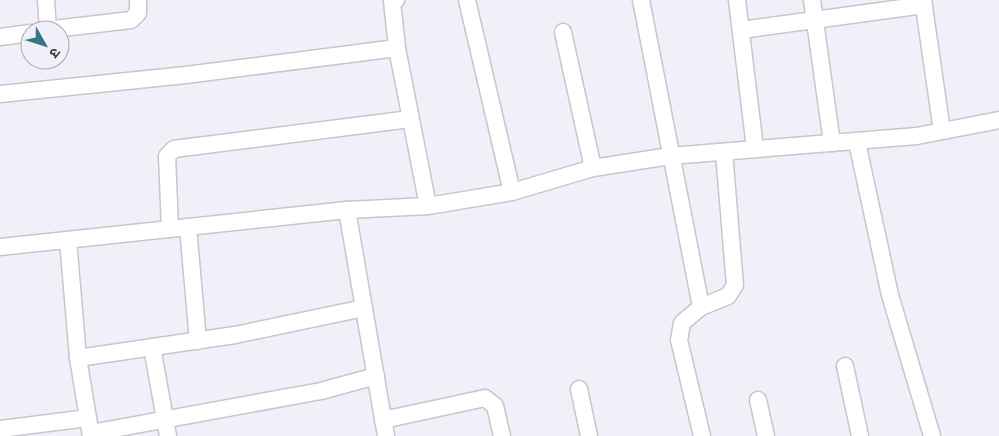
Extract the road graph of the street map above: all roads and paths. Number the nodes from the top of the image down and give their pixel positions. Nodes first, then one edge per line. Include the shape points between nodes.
1 (46, 0) edge
2 (138, 0) edge
3 (392, 0) edge
4 (396, 0) edge
5 (468, 0) edge
6 (641, 0) edge
7 (737, 0) edge
8 (812, 0) edge
9 (923, 2) edge
10 (816, 19) junction
11 (47, 20) edge
12 (70, 27) edge
13 (741, 30) junction
14 (563, 32) dead end
15 (20, 34) edge
16 (0, 37) edge
17 (397, 48) junction
18 (0, 94) edge
19 (410, 119) junction
20 (999, 120) edge
21 (942, 131) junction
22 (857, 142) junction
23 (832, 143) junction
24 (755, 148) junction
25 (724, 152) junction
26 (670, 156) junction
27 (593, 168) junction
28 (512, 192) junction
29 (428, 206) junction
30 (347, 210) junction
31 (188, 227) junction
32 (170, 229) junction
33 (68, 240) junction
34 (0, 247) edge
35 (701, 307) junction
36 (364, 308) junction
37 (198, 341) junction
38 (152, 347) junction
39 (78, 358) junction
40 (844, 366) dead end
41 (376, 376) junction
42 (579, 389) dead end
43 (758, 400) dead end
44 (165, 419) junction
45 (384, 428) edge
46 (0, 429) edge
47 (90, 429) edge
48 (168, 436) edge
49 (502, 436) edge
50 (589, 436) edge
51 (702, 436) edge
52 (766, 436) edge
53 (860, 436) edge
54 (932, 436) edge

1 - 11 street
2 - 12 street via 138,14 131,20
3 - 4 street
3 - 17 street
5 - 28 street
6 - 26 street
7 - 13 street
8 - 10 street
9 - 10 street
9 - 21 street
10 - 13 street
10 - 23 street
13 - 24 street
14 - 27 street
15 - 16 street
17 - 18 street via 186,75
17 - 19 street
19 - 29 street
19 - 32 street via 174,149 166,156
20 - 21 street
21 - 22 street
22 - 23 street
22 - 54 street via 890,295
23 - 24 street
24 - 25 street
25 - 26 street
25 - 35 street via 735,285 728,296
26 - 27 street
26 - 35 street
27 - 28 street
28 - 29 street
29 - 30 street
30 - 31 street
30 - 36 street
31 - 32 street
31 - 37 street
32 - 33 street
33 - 34 street
33 - 39 street
35 - 51 street via 682,323 679,340
36 - 37 street
36 - 41 street
37 - 38 street
38 - 39 street
38 - 44 street
39 - 47 street
40 - 53 street
41 - 44 street via 321,391
41 - 45 street
42 - 50 street
43 - 52 street
44 - 47 street
44 - 48 street
45 - 49 street via 485,398 495,406
46 - 47 street

